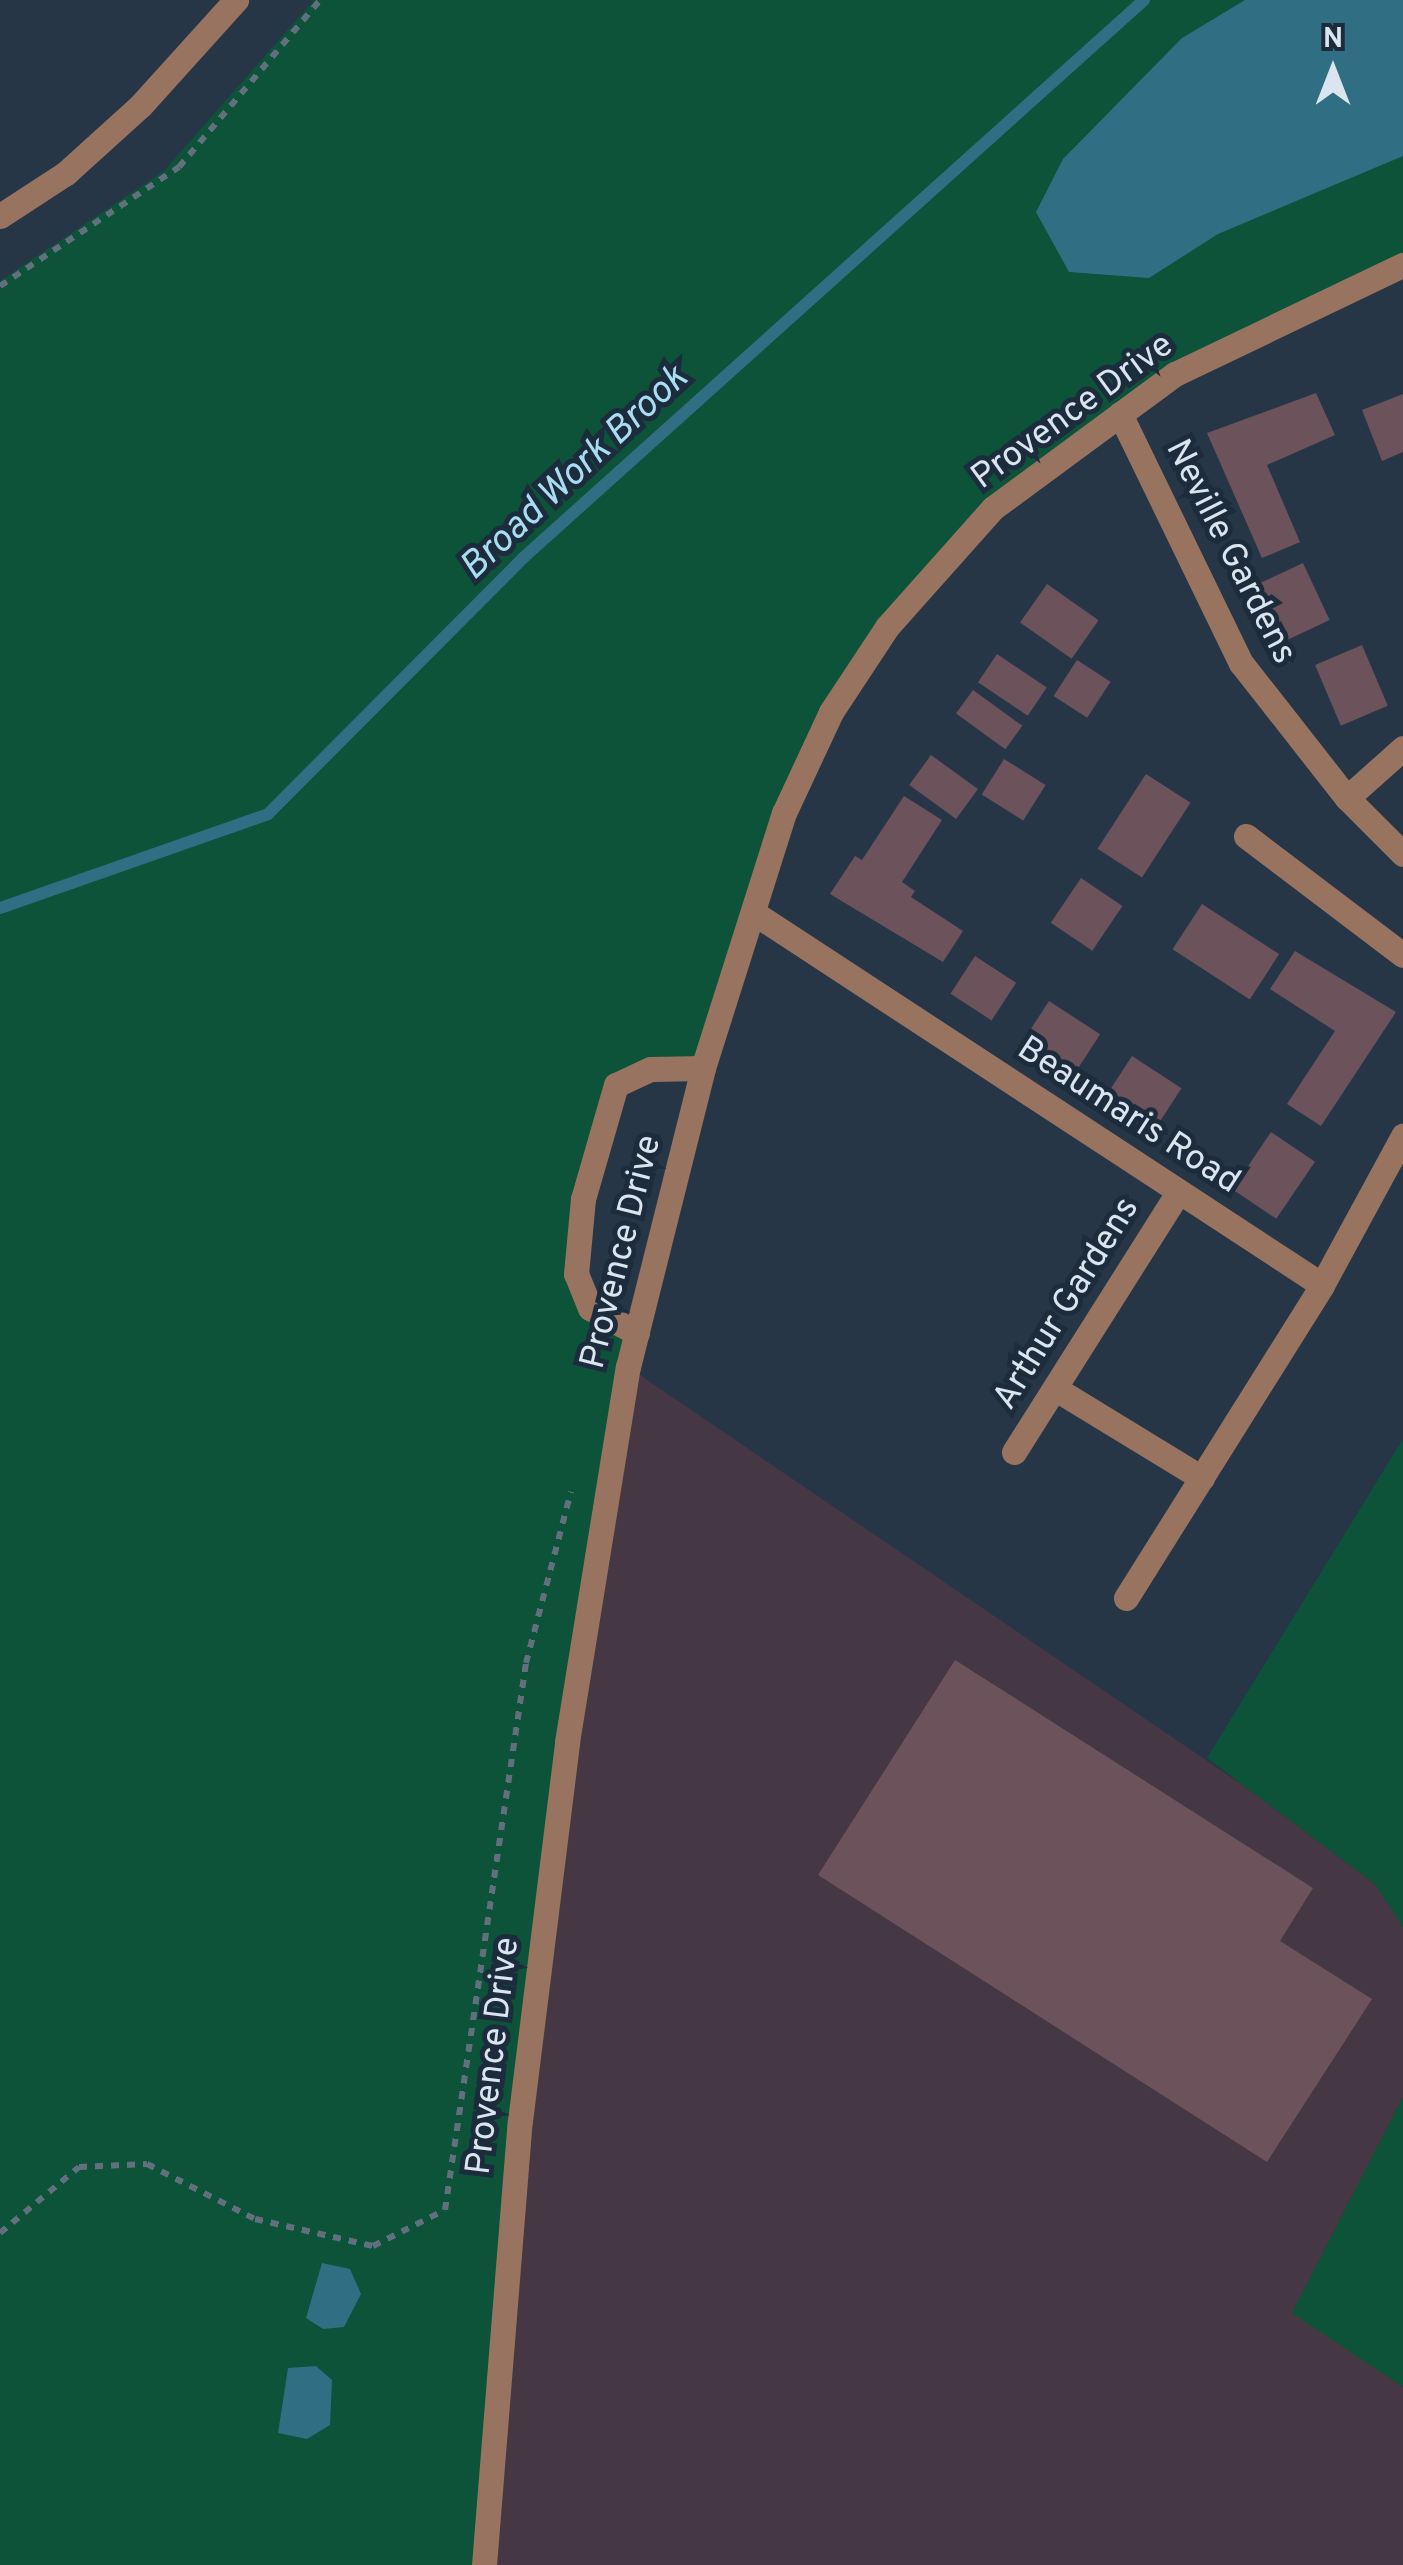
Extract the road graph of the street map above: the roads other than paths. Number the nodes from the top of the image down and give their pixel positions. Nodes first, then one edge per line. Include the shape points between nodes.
1 (236, 0) edge
2 (0, 216) edge
3 (1403, 266) edge
4 (1120, 414) junction
5 (1403, 748) edge
6 (1347, 798) junction
7 (1246, 836) dead end
8 (1403, 854) edge
9 (754, 913) junction
10 (1403, 955) edge
11 (703, 1068) junction
12 (1403, 1136) edge
13 (1178, 1193) junction
14 (1322, 1285) junction
15 (637, 1333) junction
16 (1056, 1389) junction
17 (1014, 1452) dead end
18 (1202, 1478) junction
19 (1126, 1598) dead end
20 (484, 2565) edge

1 - 2 street via 128,116 66,172
3 - 4 street, Provence Drive via 1175,374
4 - 6 street, Neville Gardens via 1241,663
4 - 9 street, Provence Drive via 993,508 887,626 831,712 784,813
5 - 6 street
6 - 8 street, Neville Gardens
7 - 10 street
9 - 11 street, Provence Drive
9 - 13 street, Beaumaris Road
11 - 15 street, Provence Drive
11 - 15 street via 650,1069 616,1084 583,1200 576,1274 590,1308
12 - 14 street
13 - 14 street, Beaumaris Road
13 - 16 street, Arthur Gardens
14 - 18 street
15 - 20 street, Provence Drive via 567,1742 520,2121
16 - 17 street, Arthur Gardens
16 - 18 street
18 - 19 street

